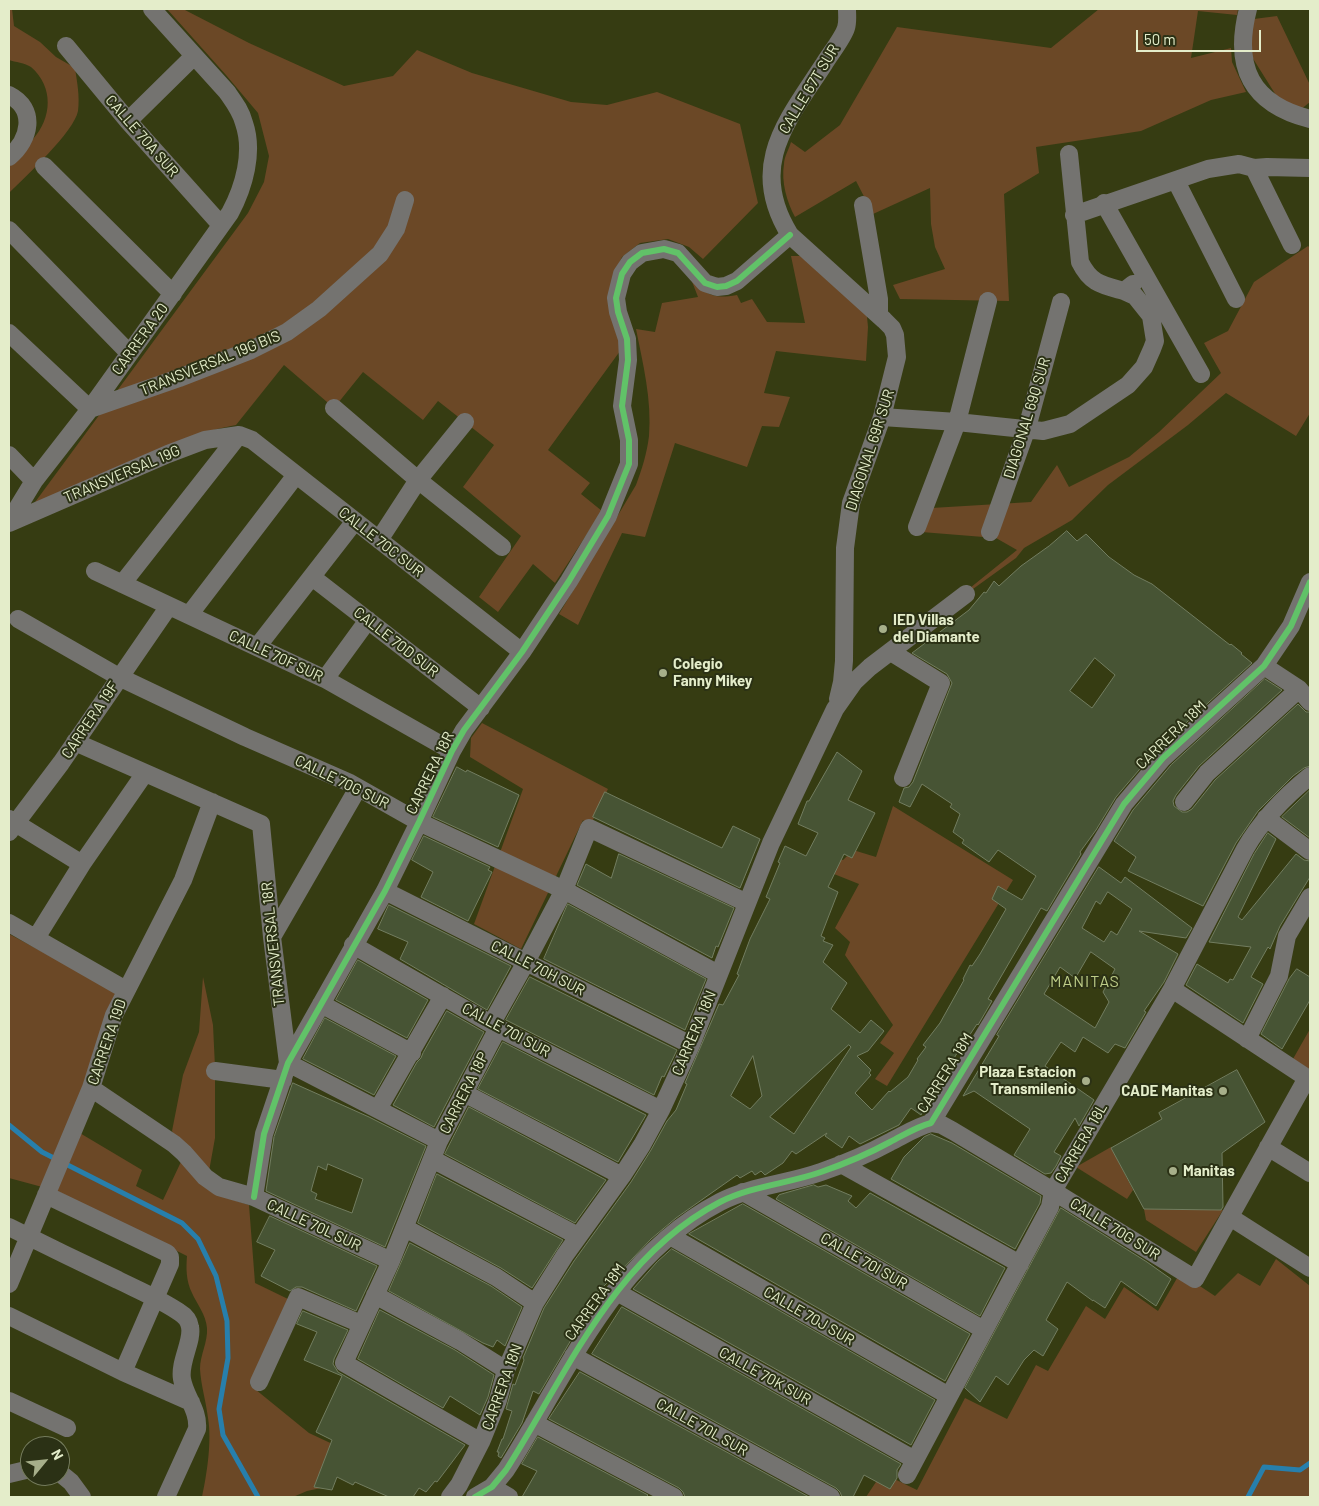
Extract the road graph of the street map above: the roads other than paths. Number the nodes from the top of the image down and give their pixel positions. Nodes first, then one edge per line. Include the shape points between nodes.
1 (152, 9) edge
2 (847, 9) edge
3 (1248, 9) edge
4 (66, 46) dead end
5 (194, 56) junction
6 (9, 96) edge
7 (1310, 119) edge
8 (128, 121) junction
9 (1069, 154) dead end
10 (9, 157) edge
11 (44, 166) dead end
12 (1254, 168) junction
13 (1310, 168) edge
14 (1176, 181) junction
15 (404, 200) dead end
16 (1104, 203) junction
17 (864, 205) dead end
18 (1074, 215) junction
19 (221, 225) junction
20 (9, 230) edge
21 (790, 235) junction
22 (1292, 245) dead end
23 (1144, 274) junction
24 (1124, 291) junction
25 (172, 294) junction
26 (1236, 299) dead end
27 (988, 301) dead end
28 (1061, 302) dead end
29 (879, 315) junction
30 (9, 333) edge
31 (129, 353) junction
32 (1201, 374) dead end
33 (334, 408) dead end
34 (90, 409) junction
35 (882, 417) junction
36 (465, 422) dead end
37 (957, 422) junction
38 (1027, 428) junction
39 (239, 435) junction
40 (9, 455) edge
41 (296, 475) junction
42 (418, 480) junction
43 (34, 481) junction
44 (355, 521) junction
45 (9, 523) edge
46 (917, 527) dead end
47 (990, 532) dead end
48 (379, 540) junction
49 (502, 547) dead end
50 (95, 571) dead end
51 (312, 577) junction
52 (1310, 582) edge
53 (122, 584) junction
54 (966, 594) dead end
55 (170, 606) junction
56 (188, 615) junction
57 (18, 619) dead end
58 (368, 620) junction
59 (257, 647) junction
60 (522, 652) junction
61 (891, 652) junction
62 (1264, 666) junction
63 (119, 677) junction
64 (325, 679) junction
65 (1305, 695) edge
66 (481, 708) junction
67 (835, 710) junction
68 (75, 742) junction
69 (452, 751) junction
70 (145, 773) junction
71 (1310, 776) edge
72 (904, 778) dead end
73 (358, 788) junction
74 (212, 802) junction
75 (1184, 802) dead end
76 (1266, 818) junction
77 (420, 822) junction
78 (11, 824) edge
79 (1310, 851) edge
80 (82, 864) junction
81 (385, 890) junction
82 (564, 890) junction
83 (1310, 897) edge
84 (747, 903) junction
85 (9, 923) edge
86 (272, 937) junction
87 (36, 938) junction
88 (353, 946) junction
89 (526, 962) junction
90 (718, 974) junction
91 (1172, 989) junction
92 (126, 990) junction
93 (443, 996) junction
94 (321, 1004) junction
95 (498, 1028) junction
96 (1247, 1038) junction
97 (691, 1045) junction
98 (412, 1053) junction
99 (288, 1063) junction
100 (214, 1071) dead end
101 (1309, 1079) edge
102 (283, 1080) junction
103 (91, 1088) junction
104 (464, 1093) junction
105 (378, 1109) junction
106 (661, 1110) junction
107 (931, 1123) junction
108 (439, 1141) junction
109 (1268, 1147) junction
110 (432, 1159) junction
111 (841, 1164) junction
112 (1310, 1173) edge
113 (622, 1176) junction
114 (1053, 1190) junction
115 (743, 1192) junction
116 (46, 1195) junction
117 (254, 1197) junction
118 (1230, 1217) junction
119 (9, 1227) edge
120 (405, 1228) junction
121 (578, 1236) junction
122 (670, 1236) junction
123 (29, 1237) junction
124 (391, 1261) junction
125 (1020, 1264) junction
126 (1310, 1268) edge
127 (9, 1284) edge
128 (616, 1291) junction
129 (375, 1295) junction
130 (155, 1299) junction
131 (535, 1303) junction
132 (9, 1316) edge
133 (361, 1324) junction
134 (984, 1330) junction
135 (573, 1356) junction
136 (506, 1370) junction
137 (123, 1372) junction
138 (259, 1382) dead end
139 (949, 1396) junction
140 (9, 1401) edge
141 (191, 1402) junction
142 (534, 1423) junction
143 (67, 1428) dead end
144 (481, 1442) junction
145 (911, 1468) joint
146 (70, 1481) edge
147 (492, 1488) junction
148 (82, 1497) edge
149 (166, 1497) edge
150 (450, 1497) edge
151 (475, 1497) edge
152 (509, 1497) edge
153 (674, 1497) edge
154 (830, 1497) edge

1 - 5 street, CARRERA 20
2 - 21 street, CALLE 67T SUR via 846,29 792,114 776,145 771,164 774,202
3 - 7 street via 1241,41 1245,65 1255,86 1277,107
4 - 8 street, CALLE 70A SUR
5 - 8 street
5 - 19 street, CARRERA 20 via 227,92 245,123 248,145 243,182 237,200
6 - 10 street via 25,108 28,118 23,141
8 - 19 street, CALLE 70A SUR
9 - 18 street
11 - 25 street
12 - 13 street
12 - 14 street via 1226,164
12 - 22 street
14 - 16 street
14 - 26 street
15 - 34 street, TRANSVERSAL 19G BIS via 392,236 380,254 319,309 287,332 251,350
16 - 18 street
16 - 23 street
17 - 29 street
18 - 24 street via 1080,262 1086,273 1100,285
19 - 25 street, CARRERA 20
20 - 31 street
21 - 29 street, CALLE 67T SUR
21 - 60 street, CARRERA 18R via 737,281 726,286 705,283 678,253 664,250 642,253 622,274 616,298 628,360 622,406 629,440 629,464 608,516
23 - 24 street
23 - 32 street
24 - 38 street via 1141,301 1152,316 1155,341 1144,368 1118,393 1070,424 1043,431
25 - 31 street, CARRERA 20
27 - 37 street
28 - 38 street, DIAGONAL 69Q SUR
29 - 35 street, DIAGONAL 69R SUR via 892,328 896,345 895,366
30 - 34 street
31 - 34 street, CARRERA 20
33 - 42 street
34 - 43 street, CARRERA 20
35 - 37 street
35 - 67 street, DIAGONAL 69R SUR via 849,510 845,548 844,661
36 - 42 street
37 - 38 street
37 - 46 street
38 - 47 street, DIAGONAL 69Q SUR
39 - 41 street, CALLE 70C SUR via 252,440
39 - 45 street, TRANSVERSAL 19G via 205,440 168,454
39 - 53 street
40 - 43 street
41 - 44 street, CALLE 70C SUR
41 - 56 street
42 - 48 street
42 - 49 street
43 - 45 street, CARRERA 20
44 - 48 street, CALLE 70C SUR
44 - 51 street
48 - 60 street, CALLE 70C SUR
50 - 53 street, CALLE 70F SUR
51 - 58 street, CALLE 70D SUR
51 - 59 street
52 - 62 street, CARRERA 18M via 1291,626
53 - 55 street, CALLE 70F SUR
54 - 61 street, CARRERA 18N
55 - 56 street, CALLE 70F SUR
55 - 63 street, CARRERA 19F
56 - 59 street, CALLE 70F SUR
57 - 63 street, CALLE 70G SUR
58 - 64 street
58 - 66 street, CALLE 70D SUR
59 - 64 street, CALLE 70F SUR
60 - 66 street, CARRERA 18R
61 - 67 street, CARRERA 18N via 854,682
61 - 72 street via 941,683
62 - 65 street
62 - 107 street, CARRERA 18M via 1163,758 1124,804
63 - 68 street, CARRERA 19F
63 - 73 street, CALLE 70G SUR
64 - 69 street, CALLE 70F SUR
65 - 75 street via 1207,773
66 - 69 street, CARRERA 18R
67 - 84 street, CARRERA 18N via 771,843
68 - 70 street
68 - 78 street, CARRERA 19F
69 - 77 street, CARRERA 18R
70 - 74 street
70 - 80 street
71 - 76 street, CARRERA 18L
73 - 77 street, CALLE 70G SUR
73 - 86 street
74 - 86 street, TRANSVERSAL 18R via 261,824
74 - 92 street, CARRERA 19D via 183,880
76 - 79 street
76 - 91 street, CARRERA 18L via 1245,849
77 - 81 street, CARRERA 18R
77 - 82 street, CALLE 70G SUR
78 - 80 street
80 - 87 street
81 - 88 street, CARRERA 18R
81 - 89 street, CALLE 70H SUR
82 - 84 street, CARRERA 18P via 589,828
82 - 89 street, CARRERA 18P
82 - 90 street, CALLE 70G SUR
83 - 96 street via 1287,936 1279,976
84 - 90 street, CARRERA 18N
85 - 87 street
86 - 99 street, TRANSVERSAL 18R
87 - 92 street
88 - 93 street, CALLE 70I SUR
88 - 94 street, CARRERA 18R
89 - 95 street, CARRERA 18P via 494,1019
89 - 97 street, CALLE 70H SUR
90 - 97 street, CARRERA 18N
91 - 96 street
91 - 114 street, CARRERA 18L
92 - 103 street, CARRERA 19D via 114,1015
93 - 95 street, CALLE 70I SUR
93 - 98 street
94 - 98 street
94 - 99 street, CARRERA 18R
95 - 104 street, CARRERA 18P
95 - 106 street, CALLE 70I SUR
96 - 101 street
97 - 106 street, CARRERA 18N
98 - 105 street
99 - 102 street, CARRERA 18R
99 - 105 street
100 - 102 street
101 - 109 street
102 - 117 street, CARRERA 18R via 264,1134
103 - 116 street, CARRERA 19D
103 - 117 street, CALLE 70L SUR via 174,1144 204,1177 219,1187
104 - 108 street, CARRERA 18P
104 - 113 street
105 - 108 street
106 - 113 street, CARRERA 18N
107 - 111 street, CARRERA 18M
107 - 114 street, CALLE 70G SUR via 953,1131
108 - 110 street, CARRERA 18P
109 - 112 street
109 - 118 street
110 - 120 street, CARRERA 18P
110 - 121 street
111 - 115 street, CARRERA 18M via 795,1180
111 - 125 street
113 - 121 street, CARRERA 18N
114 - 118 street, CALLE 70G SUR via 1195,1279
114 - 125 street, CARRERA 18L via 1050,1208
115 - 122 street, CARRERA 18M via 720,1202
115 - 134 street, CALLE 70I SUR
116 - 123 street, CARRERA 19D
116 - 130 street via 167,1253 171,1262
117 - 124 street, CALLE 70L SUR
118 - 126 street
119 - 123 street
120 - 124 street, CARRERA 18P
120 - 131 street via 496,1277
121 - 131 street, CARRERA 18N
122 - 128 street, CARRERA 18M
122 - 139 street, CALLE 70J SUR
123 - 127 street, CARRERA 19D
123 - 130 street
124 - 129 street, CARRERA 18P
125 - 134 street, CARRERA 18L
128 - 135 street, CARRERA 18M
128 - 145 street, CALLE 70K SUR
129 - 133 street, CARRERA 18P
129 - 136 street
130 - 137 street
130 - 141 street via 180,1312 190,1326 182,1376
131 - 136 street, CARRERA 18N
132 - 137 street
133 - 138 street via 298,1297
133 - 144 street, CARRERA 18P via 344,1364
134 - 139 street, CARRERA 18L
135 - 142 street, CARRERA 18M
135 - 154 street, CALLE 70L SUR
136 - 144 street, CARRERA 18N
137 - 141 street
139 - 145 street, CARRERA 18L
140 - 143 street
141 - 149 street via 198,1421 197,1429
142 - 147 street, CARRERA 18M
142 - 153 street
144 - 150 street, CARRERA 18N
146 - 148 street
147 - 151 street
147 - 152 street

